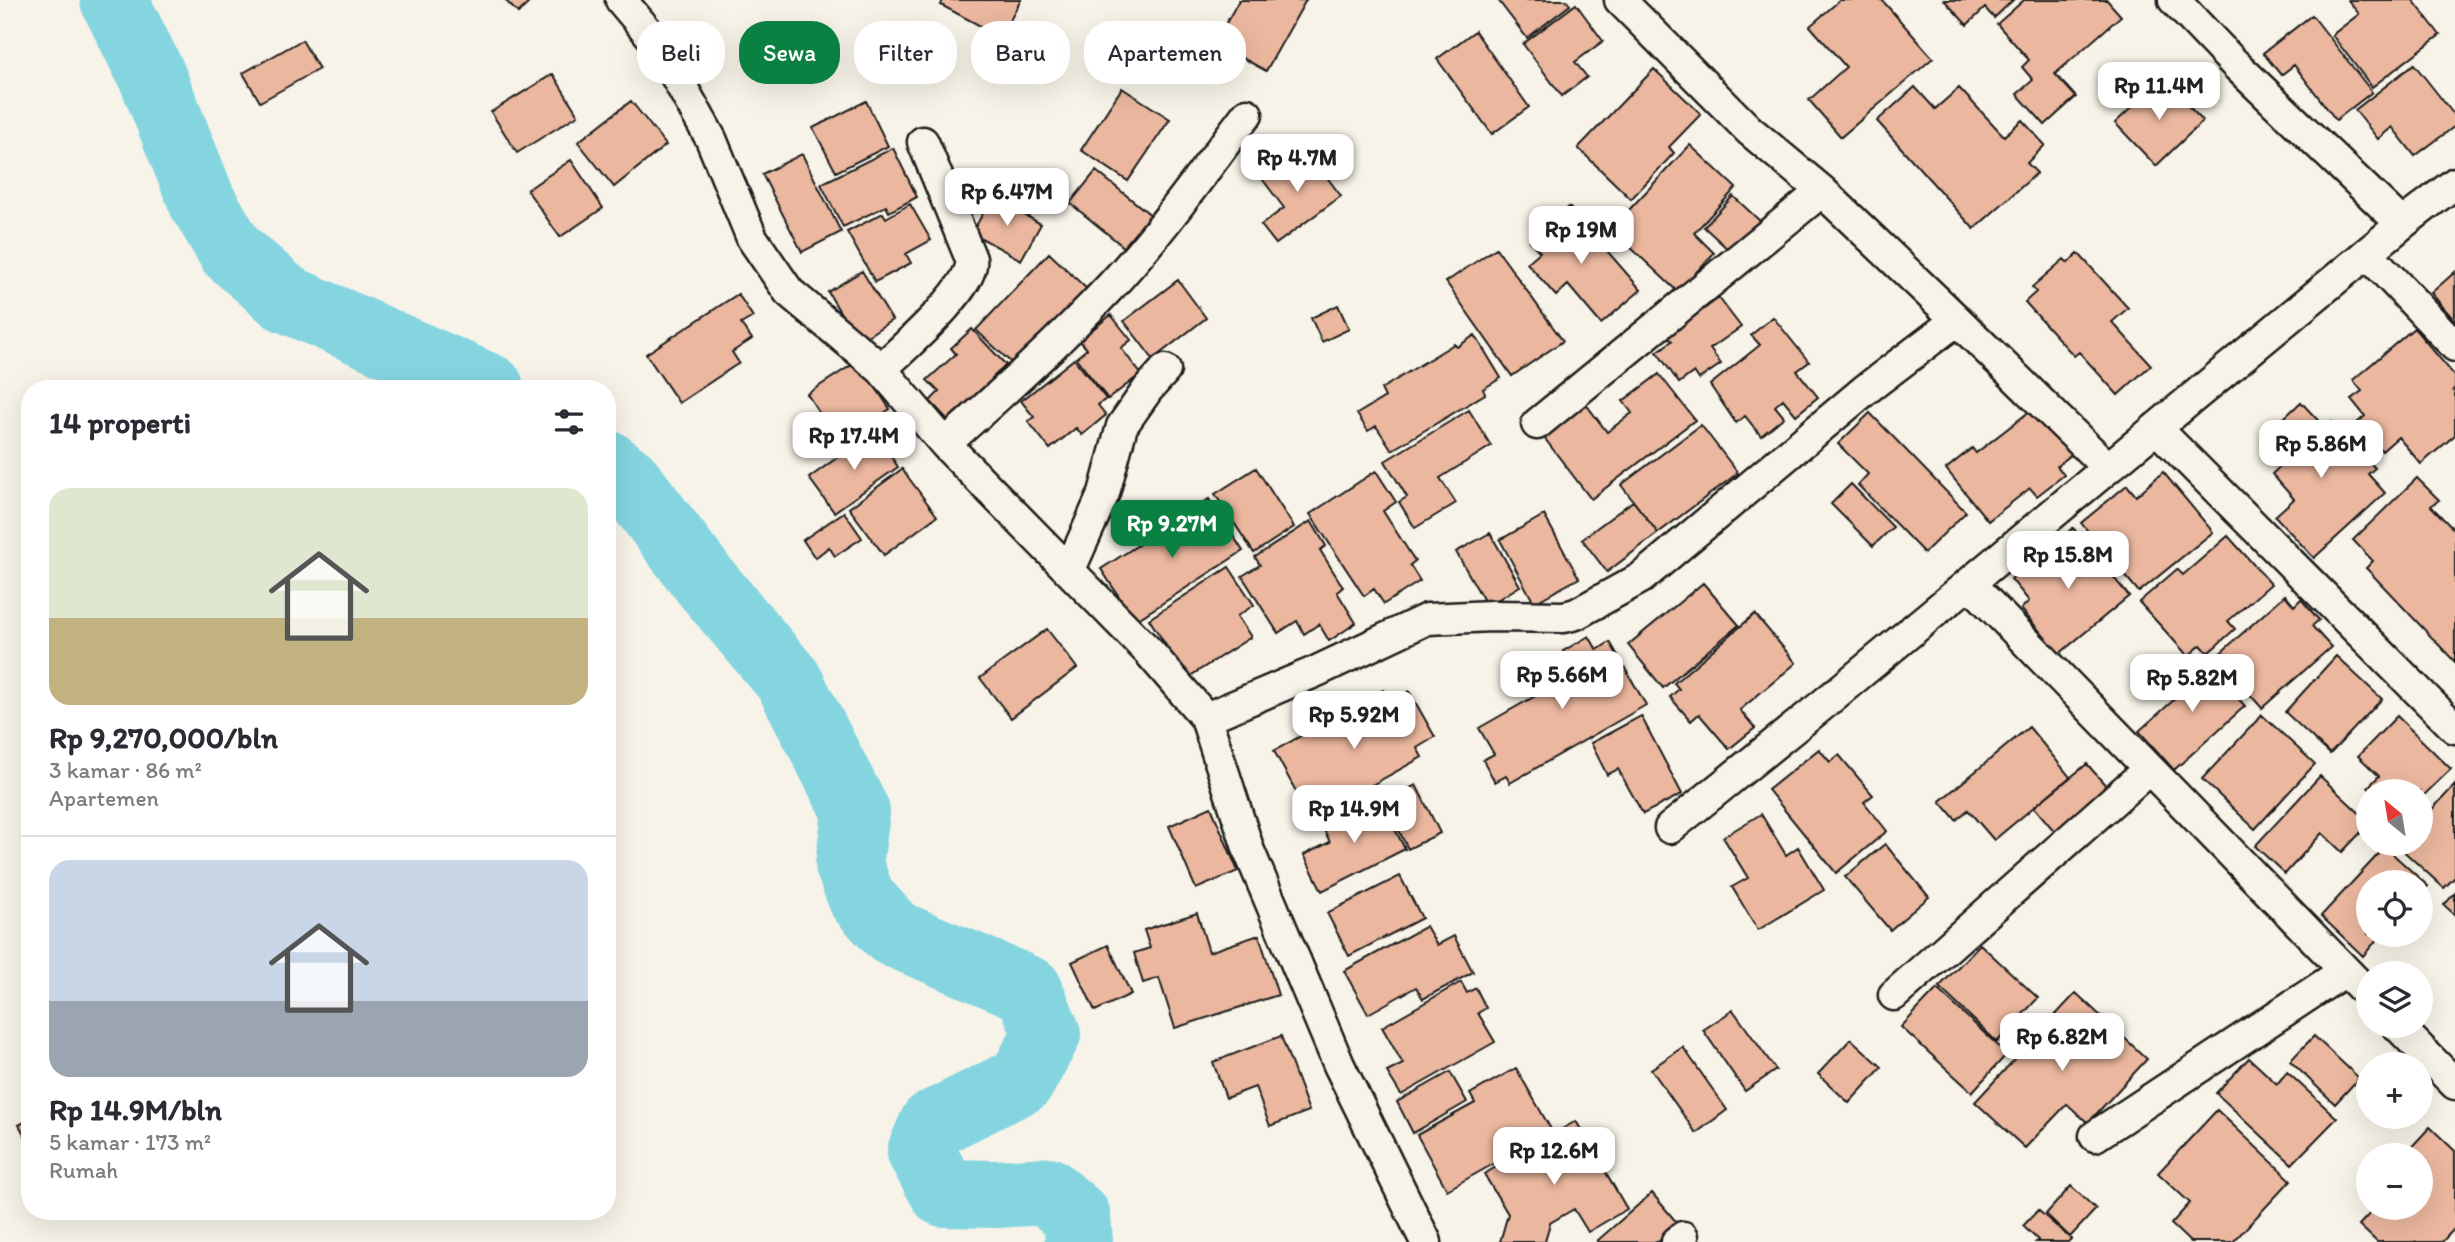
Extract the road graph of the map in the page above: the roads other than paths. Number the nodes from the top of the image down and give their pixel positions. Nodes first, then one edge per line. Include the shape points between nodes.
1 (621, 0) edge
2 (1620, 0) edge
3 (2174, 0) edge
4 (1247, 114) dead end
5 (923, 142) dead end
6 (2455, 183) edge
7 (1822, 191) junction
8 (2402, 224) junction
9 (2367, 253) junction
10 (1958, 320) junction
11 (2455, 346) edge
12 (881, 369) junction
13 (1165, 370) dead end
14 (1537, 424) dead end
15 (2157, 428) junction
16 (945, 444) junction
17 (2108, 468) junction
18 (1070, 569) junction
19 (1969, 583) junction
20 (1206, 718) junction
21 (2455, 728) edge
22 (2149, 769) junction
23 (1670, 828) dead end
24 (2345, 971) junction
25 (2356, 982) edge
26 (1894, 995) dead end
27 (2410, 1038) edge
28 (2455, 1084) edge
29 (2095, 1136) dead end
30 (1426, 1242) edge

1 - 12 street via 658,44 711,139 752,238 789,292
2 - 7 street via 1749,130
3 - 8 street
4 - 16 street via 1111,285 1015,383
5 - 12 street via 972,267 943,310
6 - 8 street
7 - 10 street
7 - 14 street
8 - 9 street
9 - 11 street
9 - 15 street
10 - 17 street
10 - 20 street via 1865,390 1642,578 1576,614 1427,620
12 - 16 street
13 - 18 street via 1122,426 1104,494
15 - 17 street
15 - 21 street
16 - 18 street
17 - 19 street
18 - 20 street
19 - 22 street
19 - 23 street
20 - 30 street via 1270,902 1339,1065
22 - 24 street
22 - 26 street
24 - 25 street
24 - 29 street
27 - 28 street

